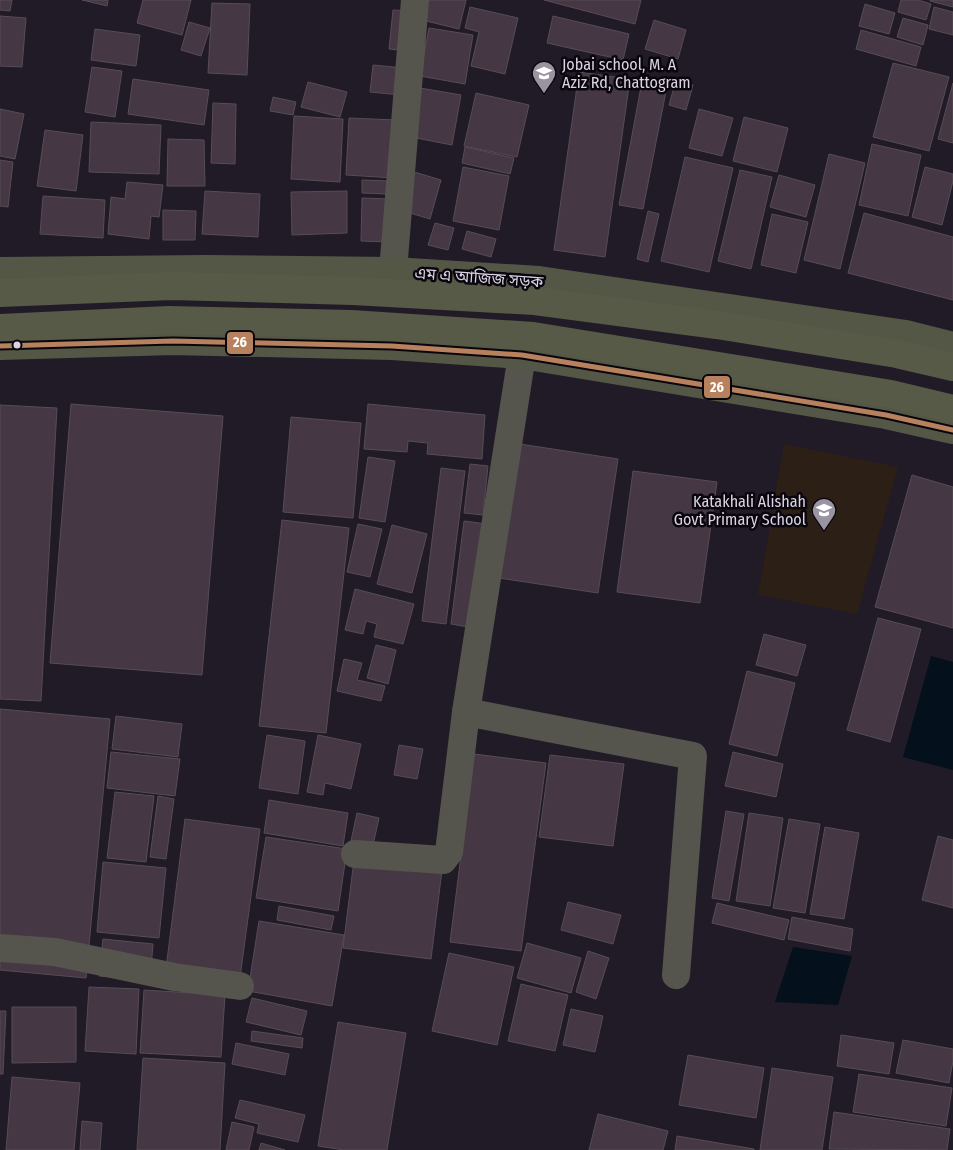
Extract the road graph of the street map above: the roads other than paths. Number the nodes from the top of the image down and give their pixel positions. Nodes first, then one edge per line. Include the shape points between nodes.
1 (415, 0) edge
2 (0, 271) edge
3 (393, 271) junction
4 (0, 294) edge
5 (0, 328) edge
6 (0, 346) edge
7 (953, 346) edge
8 (522, 355) junction
9 (953, 367) edge
10 (953, 409) edge
11 (953, 430) edge
12 (466, 712) junction
13 (355, 854) dead end
14 (0, 948) edge
15 (676, 975) dead end
16 (240, 986) dead end

1 - 3 street
2 - 3 main road, এম এ আজিজ সড়ক
3 - 7 main road, এম এ আজিজ সড়ক via 539,280 906,334
4 - 9 highway via 171,286 352,290 534,301 878,350
5 - 10 highway via 169,320 351,324 533,336 891,394
6 - 8 main road via 173,341 392,346
8 - 11 main road via 886,415
8 - 12 street
12 - 13 street via 446,857 443,860
12 - 15 street via 693,756
14 - 16 street via 55,952 174,977

